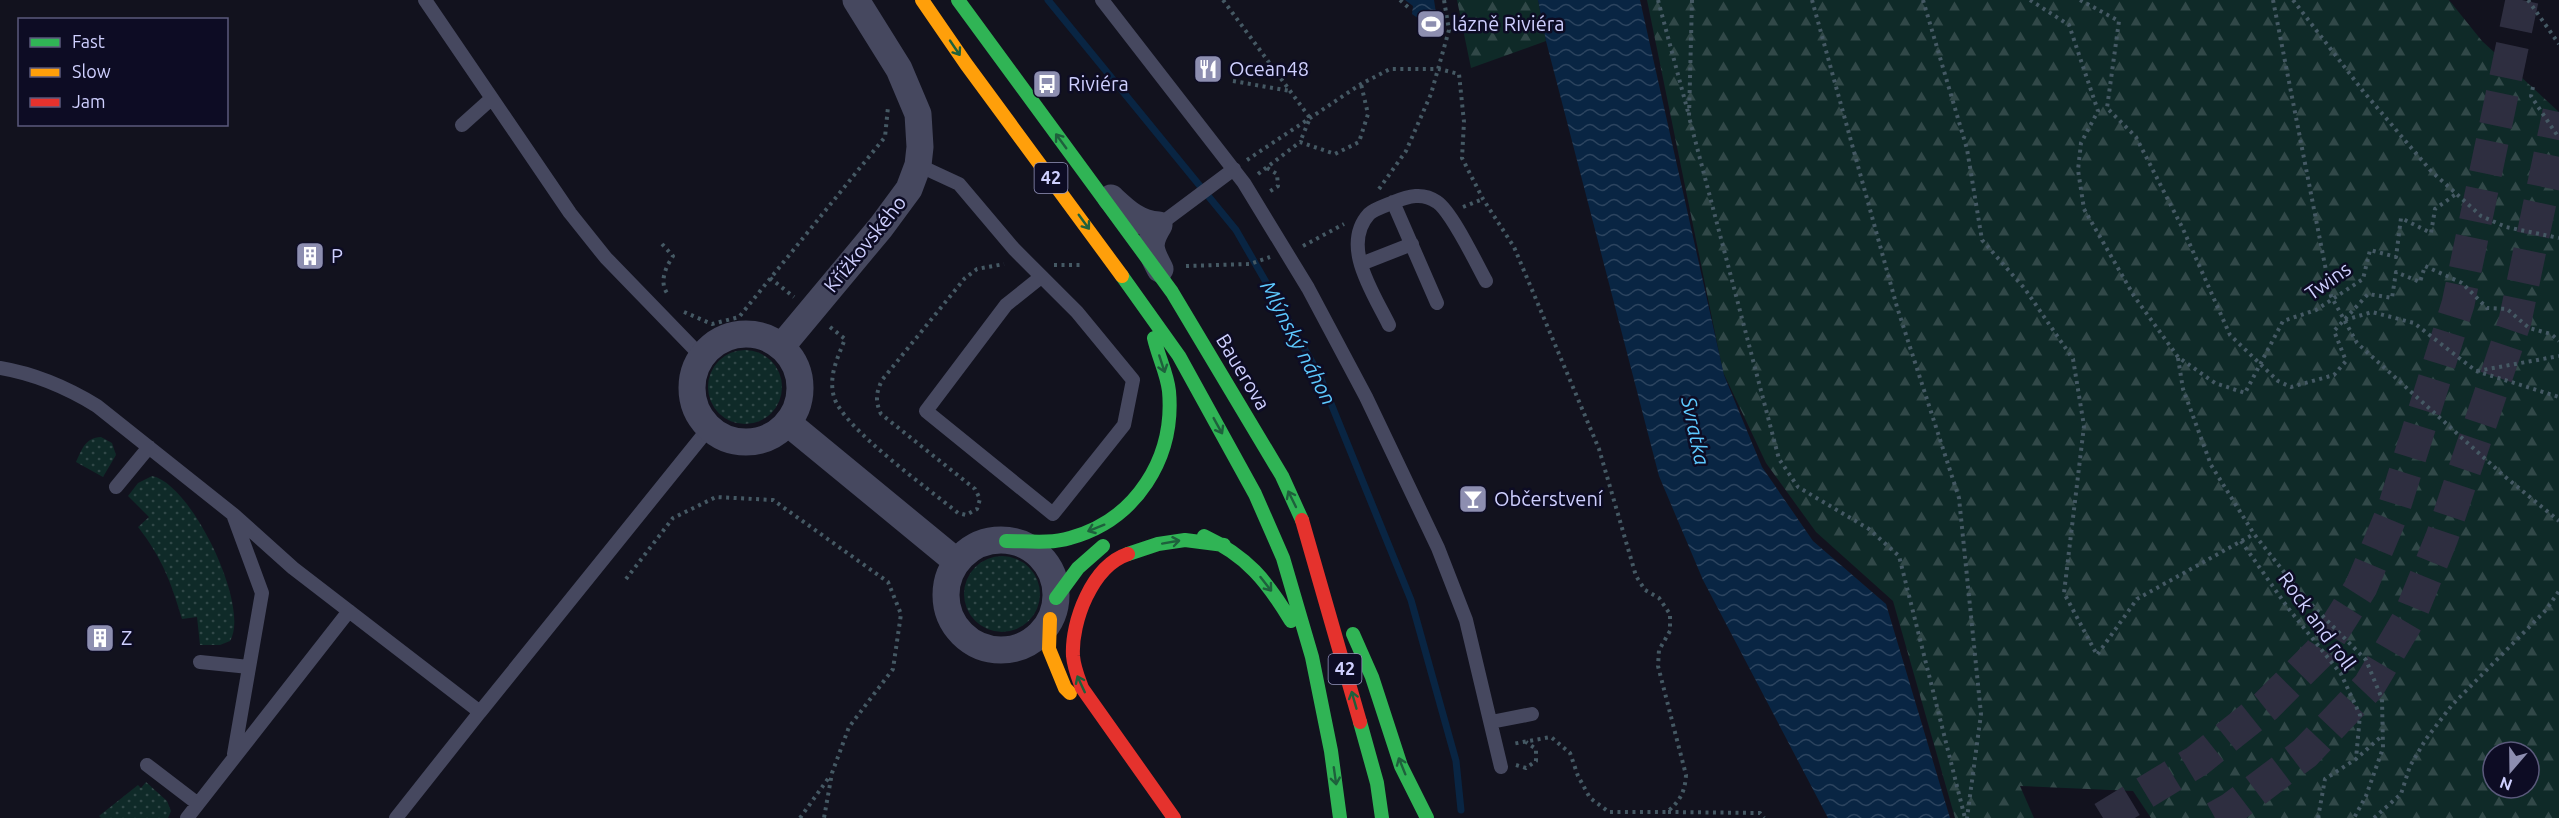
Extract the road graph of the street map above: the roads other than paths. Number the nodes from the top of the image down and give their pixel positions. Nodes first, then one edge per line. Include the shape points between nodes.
1 (425, 0) edge
2 (856, 0) edge
3 (922, 0) edge
4 (958, 0) edge
5 (1102, 0) edge
6 (491, 99) junction
7 (462, 124) dead end
8 (918, 165) junction
9 (1234, 169) junction
10 (1091, 181) junction
11 (1393, 202) junction
12 (1159, 225) junction
13 (1412, 244) junction
14 (1361, 264) junction
15 (1041, 277) junction
16 (1486, 281) dead end
17 (1172, 292) junction
18 (1437, 303) dead end
19 (1146, 307) junction
20 (1389, 325) dead end
21 (782, 347) junction
22 (702, 357) junction
23 (0, 368) edge
24 (788, 423) junction
25 (709, 428) junction
26 (149, 447) junction
27 (116, 487) dead end
28 (234, 514) junction
29 (1303, 521) junction
30 (1173, 528) dead end
31 (1006, 541) junction
32 (1112, 542) dead end
33 (1224, 545) junction
34 (957, 562) junction
35 (1053, 609) junction
36 (349, 610) junction
37 (1312, 657) junction
38 (200, 662) dead end
39 (249, 667) junction
40 (480, 712) junction
41 (1532, 714) dead end
42 (1491, 722) junction
43 (234, 757) junction
44 (1134, 764) junction
45 (147, 765) dead end
46 (1501, 767) dead end
47 (198, 804) junction
48 (187, 818) edge
49 (396, 818) edge
50 (1174, 818) edge
51 (1340, 818) edge
52 (1382, 818) edge
53 (1427, 818) edge

1 - 6 lane
2 - 8 street, Křížkovského via 899,69 918,114
3 -> 19 highway, 42
10 -> 4 highway, Bauerova / 42
5 - 9 lane
6 - 7 lane
6 - 22 lane via 606,258
8 - 15 lane via 959,184
8 - 21 street, Křížkovského via 909,189 881,227
9 - 12 lane
9 - 42 lane via 1308,288 1366,397 1438,548 1466,620
10 - 12 street via 1132,217
10 - 17 highway, Bauerova / 42
11 - 13 lane
11 - 14 lane via 1369,213 1357,236 1356,255
11 - 16 lane via 1408,196 1438,202
12 - 17 street via 1150,239 1152,254
13 - 14 lane
13 - 18 lane
14 - 20 lane
15 - 15 lane via 1077,312 1133,380 1124,424 1053,514 926,411 1006,305
29 -> 17 highway, Bauerova / 42 via 1264,444
19 -> 31 highway via 1169,391 1168,440 1160,463 1136,498 1110,522 1071,538
19 -> 37 highway, 42 via 1179,356 1255,494 1283,558
21 - 22 street via 761,336 743,334 726,338
21 - 24 street via 798,372 801,390
22 - 25 street via 692,378 692,396
23 - 26 lane via 24,372 72,391
24 - 25 street via 758,441 723,438
24 - 34 street
25 - 40 lane
26 - 27 lane
26 - 28 lane
28 - 36 lane via 293,568
28 - 39 lane via 262,593
52 -> 29 highway, Bauerova / 42 via 1377,783
53 -> 29 highway via 1401,766 1372,677
30 - 33 highway via 1185,528
31 - 34 street via 970,549
31 - 35 street via 1022,545 1047,566 1054,582
32 - 35 highway via 1078,568
33 -> 37 highway via 1258,572
44 -> 33 highway via 1082,688 1075,671 1078,618 1086,597 1099,576 1119,557 1185,540
34 - 35 street via 945,594 948,611 956,627 985,648 1023,646 1039,635
35 - 44 highway via 1049,649 1065,688
36 - 40 lane
36 - 43 lane
37 -> 51 highway, 42
38 - 39 lane
39 - 43 lane
40 - 49 lane
41 - 42 lane
42 - 46 lane
43 - 47 lane
44 - 50 highway
45 - 47 lane
47 - 48 lane

